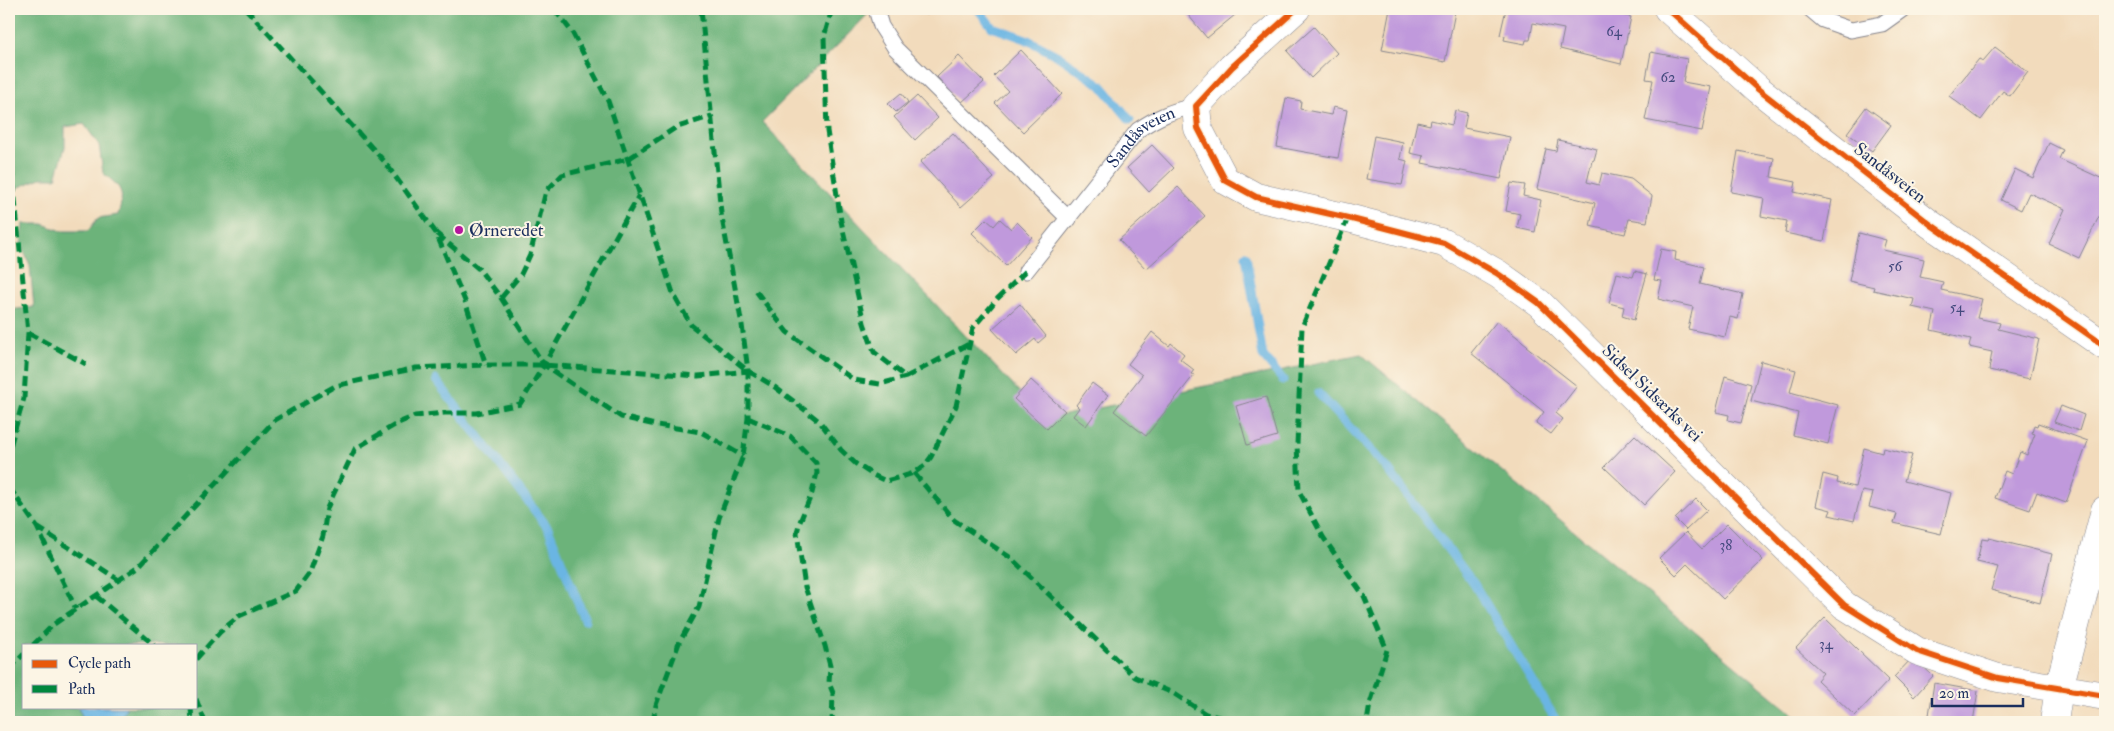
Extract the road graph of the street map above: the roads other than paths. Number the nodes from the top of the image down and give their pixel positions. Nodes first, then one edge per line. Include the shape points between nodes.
1 (876, 9) edge
2 (1296, 9) edge
3 (1668, 9) edge
4 (1810, 9) edge
5 (1903, 9) edge
6 (1196, 106) junction
7 (1069, 219) junction
8 (1026, 271) dead end
9 (2105, 346) edge
10 (2105, 510) edge
11 (2059, 688) junction
12 (2105, 696) edge
13 (2054, 722) edge

1 - 7 lane via 881,26 895,48
2 - 6 street, Sandåsveien via 1232,67
3 - 9 street, Sandåsveien via 1759,90 1930,224
4 - 5 lane via 1823,20 1851,30 1882,24
6 - 7 lane, Sandåsveien via 1157,117 1138,130
6 - 11 street, Sidsel Sidsærks vei via 1198,128 1225,180 1256,197 1444,243 1498,274 1539,303 1844,605 1917,650 1998,678
7 - 8 lane, Sandåsveien
10 - 11 street
11 - 12 street, Sidsel Sidsærks vei
11 - 13 street

